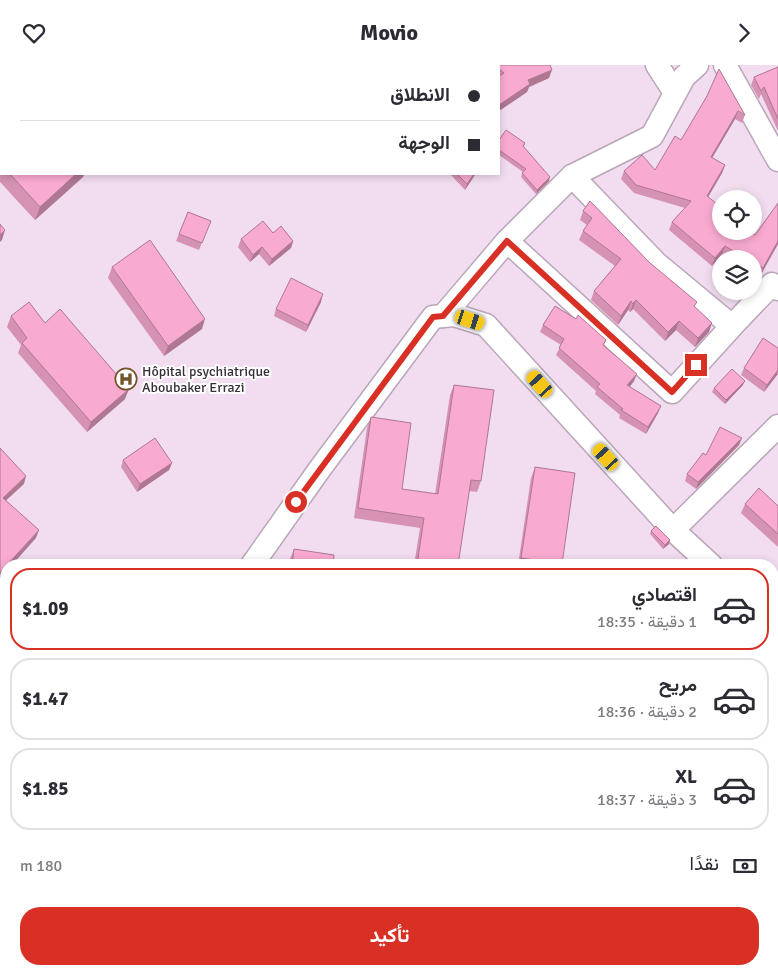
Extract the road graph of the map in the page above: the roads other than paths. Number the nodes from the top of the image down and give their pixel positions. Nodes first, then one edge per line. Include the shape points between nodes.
1 (657, 65) edge
2 (697, 65) edge
3 (725, 65) edge
4 (675, 93) junction
5 (778, 160) edge
6 (572, 176) junction
7 (507, 241) junction
8 (776, 282) edge
9 (443, 316) junction
10 (732, 326) junction
11 (778, 426) edge
12 (673, 530) junction
13 (256, 559) edge
14 (704, 559) edge

1 - 4 street
2 - 4 street via 684,77
3 - 5 street
4 - 6 street via 652,136
6 - 7 street
6 - 10 street via 656,263
7 - 9 street
7 - 10 street via 672,392
8 - 10 street
9 - 12 street via 454,315 486,325
9 - 13 street via 433,317
11 - 12 street
12 - 14 street

